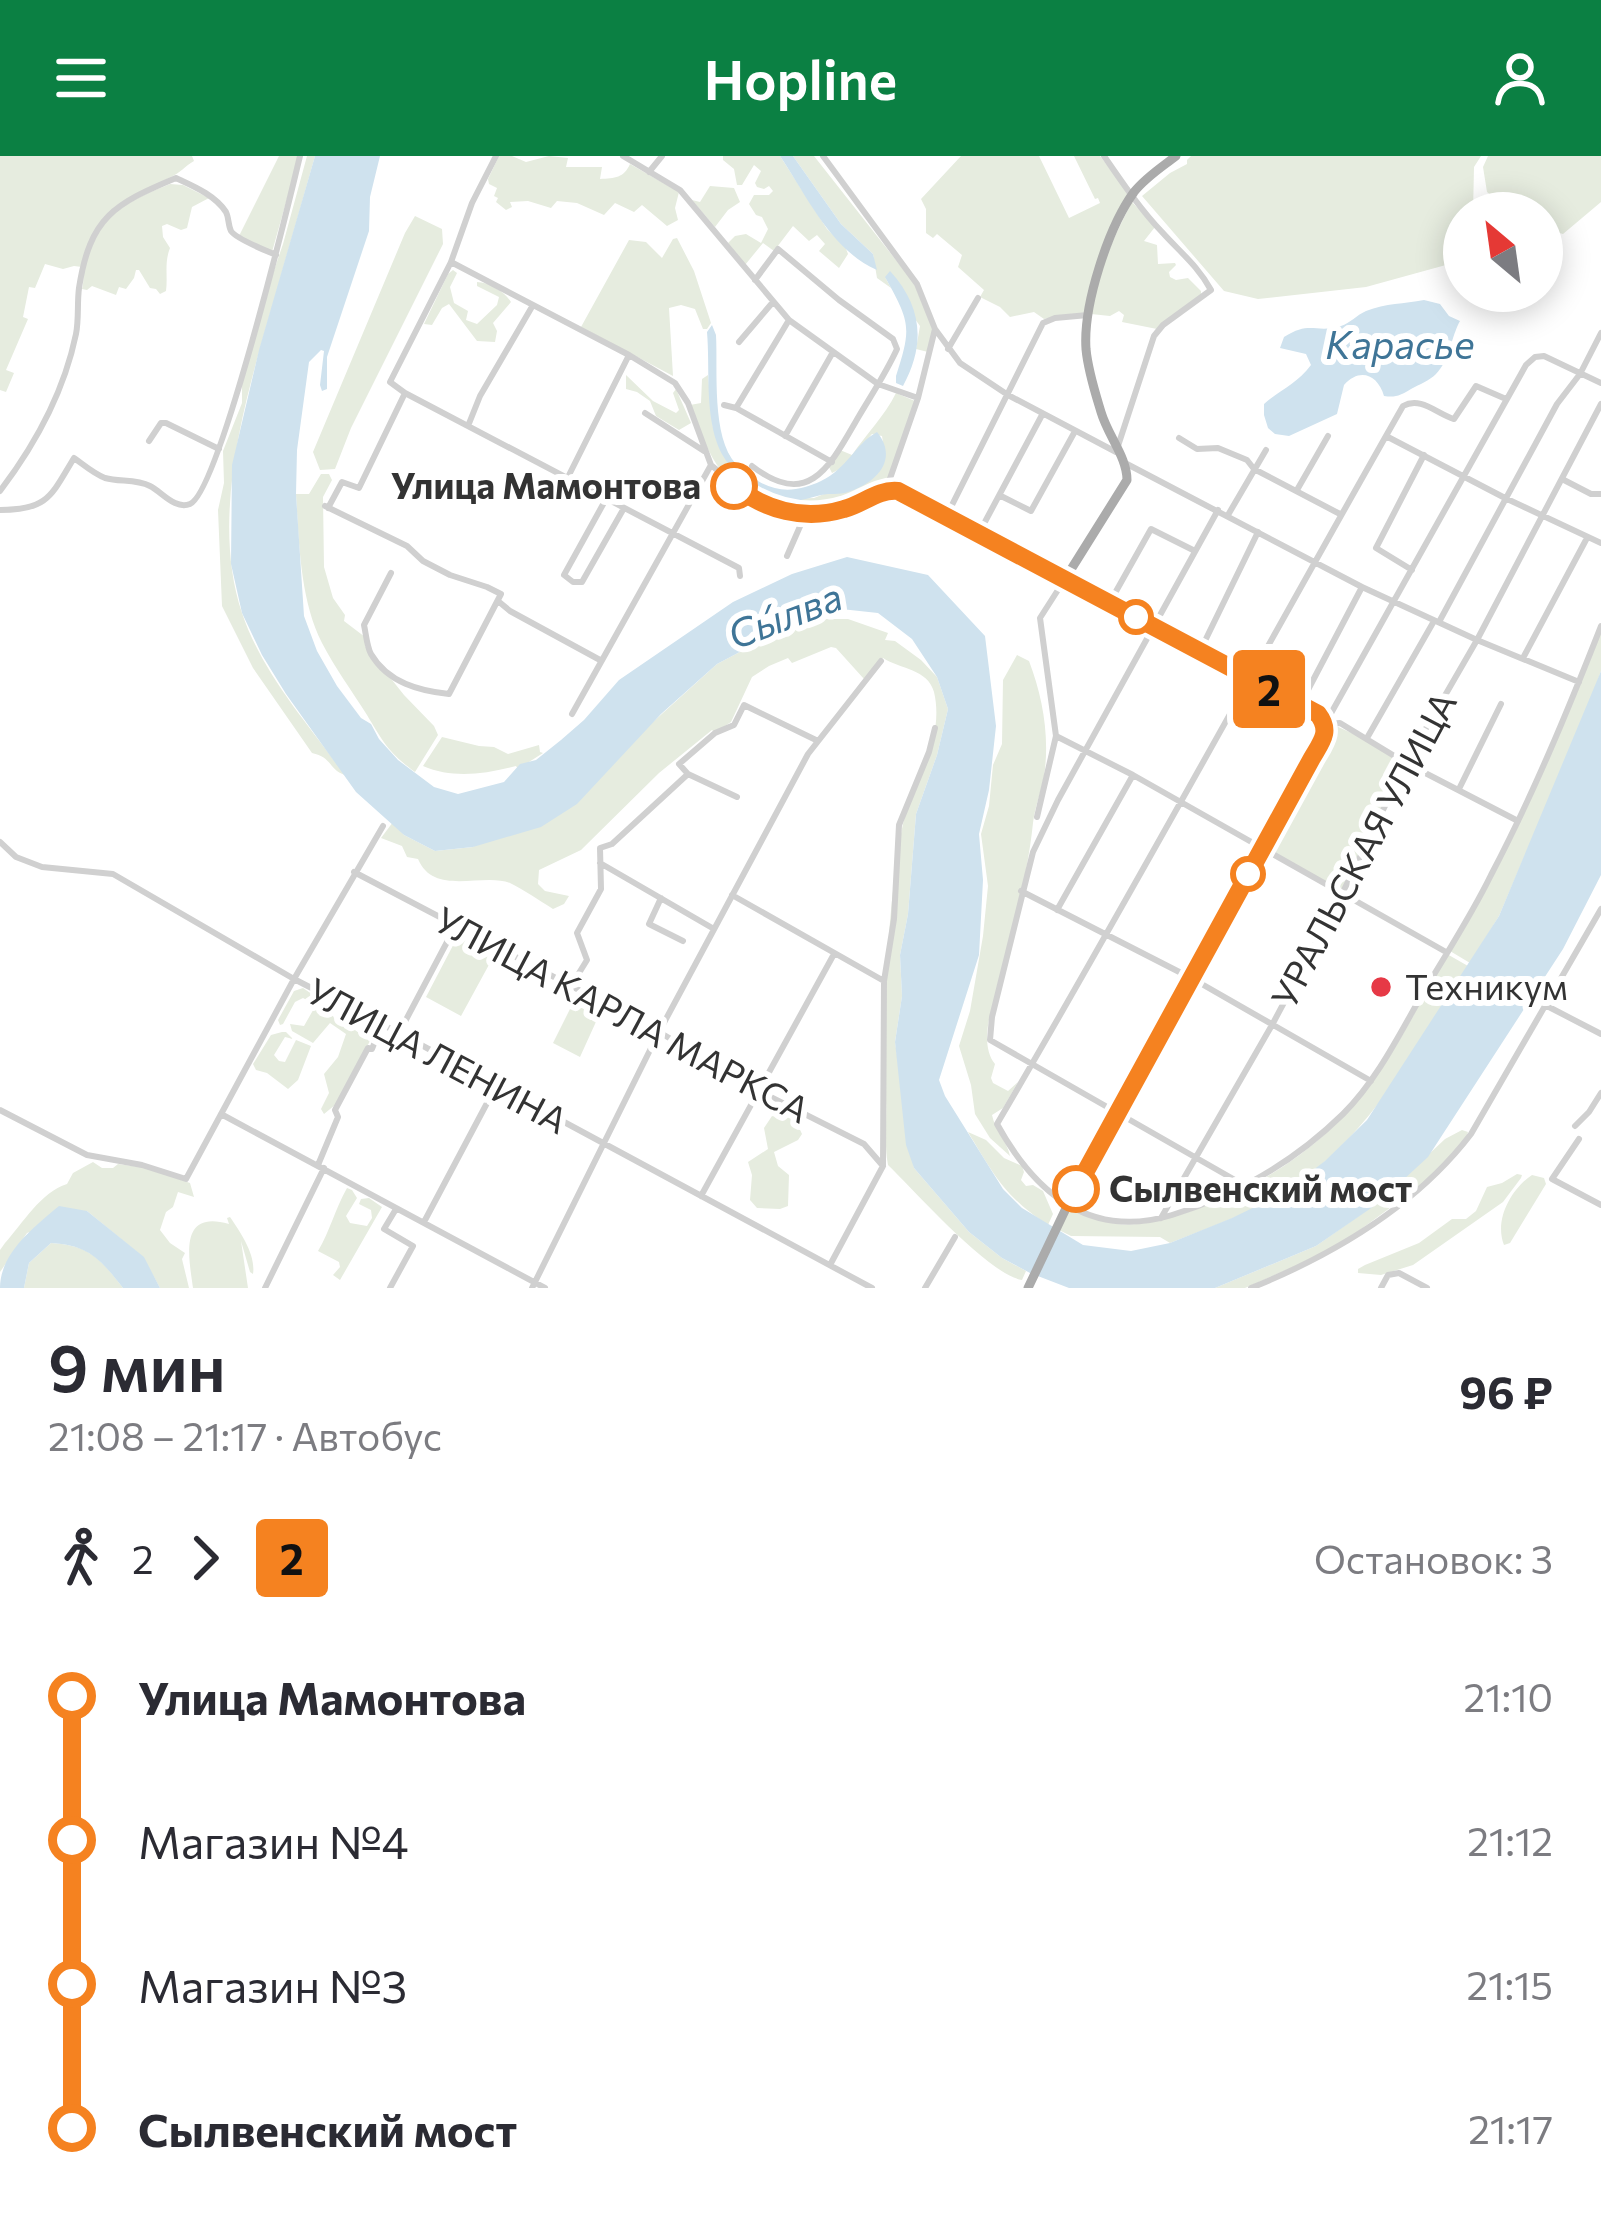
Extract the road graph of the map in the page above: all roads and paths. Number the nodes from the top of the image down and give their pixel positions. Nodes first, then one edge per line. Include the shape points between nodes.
1 (300, 156) edge
2 (496, 156) edge
3 (622, 156) edge
4 (662, 156) edge
5 (823, 156) edge
6 (1104, 156) edge
7 (1176, 156) edge
8 (650, 172) junction
9 (1132, 195) junction
10 (276, 255) junction
11 (451, 262) junction
12 (755, 280) junction
13 (978, 298) dead end
14 (773, 302) junction
15 (533, 305) junction
16 (1088, 315) junction
17 (789, 320) junction
18 (935, 329) junction
19 (1601, 333) edge
20 (739, 342) dead end
21 (948, 349) junction
22 (833, 352) junction
23 (629, 356) junction
24 (1580, 374) junction
25 (1601, 383) edge
26 (878, 384) junction
27 (405, 393) junction
28 (1007, 395) junction
29 (918, 398) junction
30 (1506, 399) junction
31 (1601, 404) edge
32 (724, 405) dead end
33 (736, 408) junction
34 (645, 413) dead end
35 (1042, 414) junction
36 (468, 426) junction
37 (1074, 432) junction
38 (785, 436) junction
39 (1328, 436) dead end
40 (1386, 436) junction
41 (1179, 439) dead end
42 (149, 441) dead end
43 (219, 449) junction
44 (1266, 450) dead end
45 (1116, 452) junction
46 (706, 453) junction
47 (1425, 455) junction
48 (832, 462) junction
49 (1127, 464) junction
50 (711, 465) junction
51 (752, 466) dead end
52 (1254, 469) junction
53 (1463, 475) junction
54 (567, 479) junction
55 (1562, 479) junction
56 (886, 490) junction
57 (1297, 490) junction
58 (0, 491) edge
59 (1601, 494) edge
60 (1001, 496) junction
61 (1505, 498) junction
62 (606, 499) junction
63 (624, 508) junction
64 (0, 510) edge
65 (1218, 511) junction
66 (1340, 514) junction
67 (805, 515) junction
68 (1228, 515) junction
69 (1544, 516) junction
70 (946, 517) junction
71 (1259, 532) junction
72 (672, 533) junction
73 (980, 533) junction
74 (1587, 538) junction
75 (1601, 543) edge
76 (1196, 551) junction
77 (787, 556) dead end
78 (1315, 561) junction
79 (1412, 569) junction
80 (391, 573) dead end
81 (740, 576) dead end
82 (1065, 579) junction
83 (1362, 587) junction
84 (500, 598) junction
85 (1395, 601) junction
86 (1110, 602) junction
87 (1040, 618) junction
88 (1437, 621) junction
89 (1031, 623) dead end
90 (1601, 626) edge
91 (1153, 627) junction
92 (1477, 640) junction
93 (1199, 652) junction
94 (1523, 658) junction
95 (600, 660) junction
96 (881, 661) dead end
97 (1250, 679) junction
98 (1579, 682) junction
99 (1501, 704) dead end
100 (1300, 705) junction
101 (572, 714) dead end
102 (1325, 724) junction
103 (935, 728) dead end
104 (1055, 736) junction
105 (1367, 738) junction
106 (818, 741) junction
107 (1087, 752) junction
108 (1406, 763) junction
109 (688, 774) junction
110 (1133, 776) junction
111 (1459, 789) junction
112 (737, 796) dead end
113 (1180, 803) junction
114 (1037, 817) dead end
115 (1518, 821) junction
116 (382, 826) dead end
117 (0, 842) edge
118 (1261, 850) junction
119 (600, 863) junction
120 (354, 872) junction
121 (1021, 891) junction
122 (1342, 894) junction
123 (732, 895) junction
124 (661, 898) junction
125 (1601, 909) edge
126 (1057, 910) junction
127 (456, 925) junction
128 (714, 929) junction
129 (1107, 936) junction
130 (683, 941) dead end
131 (833, 953) junction
132 (1447, 953) junction
133 (293, 979) junction
134 (1193, 979) junction
135 (884, 981) junction
136 (571, 986) junction
137 (1547, 1006) junction
138 (382, 1024) junction
139 (1272, 1025) junction
140 (659, 1032) junction
141 (399, 1033) junction
142 (1601, 1034) edge
143 (1032, 1064) junction
144 (1370, 1081) junction
145 (496, 1086) junction
146 (759, 1090) junction
147 (1601, 1093) edge
148 (0, 1110) edge
149 (1119, 1112) junction
150 (221, 1114) junction
151 (1575, 1126) dead end
152 (1579, 1138) dead end
153 (603, 1144) junction
154 (1198, 1157) junction
155 (321, 1166) junction
156 (884, 1166) junction
157 (1244, 1185) junction
158 (701, 1196) junction
159 (1601, 1205) edge
160 (396, 1209) junction
161 (1065, 1211) junction
162 (1161, 1218) junction
163 (424, 1222) junction
164 (956, 1237) dead end
165 (830, 1265) junction
166 (533, 1285) edge
167 (265, 1288) edge
168 (389, 1288) edge
169 (545, 1288) edge
170 (872, 1288) edge
171 (925, 1288) edge
172 (1028, 1288) edge
173 (1251, 1288) edge
174 (1381, 1288) edge
175 (1427, 1288) edge

1 - 10 street
2 - 11 street
3 - 8 street
4 - 8 street
5 - 18 street via 917,284
6 - 9 street
7 - 9 main road
8 - 12 street via 680,190
9 - 16 main road
9 - 45 street via 1211,290 1154,336
10 - 43 street
10 - 58 street via 235,235 218,203 176,178 112,209 95,233 70,354 31,451
11 - 15 street
11 - 27 street via 390,382
12 - 14 street
12 - 26 street via 778,249 893,339 897,349
13 - 21 street
14 - 17 street
14 - 20 street
15 - 23 street
15 - 36 street
16 - 28 street via 1043,323
16 - 45 main road via 1089,371
17 - 22 street
17 - 33 street
18 - 21 street
18 - 29 street
19 - 24 street
21 - 28 street
22 - 26 street
22 - 38 street
23 - 46 street via 675,383
23 - 54 street
24 - 25 street
24 - 30 street via 1535,357
24 - 61 street
26 - 29 street
26 - 48 street
27 - 36 street
27 - 84 street via 359,488 342,482 327,507
28 - 35 street
28 - 70 street
29 - 56 street
30 - 40 street via 1476,386 1454,419 1409,402
30 - 53 street
31 - 55 street, УРАЛЬСКАЯ УЛИЦА
32 - 33 street
33 - 38 street
34 - 46 street
35 - 37 street
35 - 60 street
36 - 54 street
37 - 45 street
37 - 60 street via 1031,511
38 - 48 street
39 - 57 street
40 - 47 street
40 - 66 street
41 - 52 street via 1218,448
42 - 43 street via 166,423
43 - 64 street via 197,499 182,506 74,458 42,503
44 - 52 street
45 - 49 main road
46 - 50 street
47 - 53 street
47 - 79 street via 1376,548
48 - 51 street via 797,485
49 - 65 street
49 - 82 main road via 1127,480
50 - 67 street via 754,501
50 - 72 street
52 - 57 street
52 - 68 street
53 - 61 street
53 - 79 street
54 - 62 street
55 - 59 street
55 - 69 street, УРАЛЬСКАЯ УЛИЦА
56 - 67 street
56 - 70 street
57 - 66 street
60 - 73 street
61 - 69 street
61 - 88 street
62 - 63 street
62 - 63 street via 568,579 582,582
63 - 72 street
65 - 68 street
65 - 76 street
66 - 78 street
67 - 77 street
68 - 71 street
69 - 74 street
69 - 92 street, УРАЛЬСКАЯ УЛИЦА
70 - 73 street
71 - 78 street
71 - 93 street
72 - 81 street via 740,568
72 - 95 street
73 - 82 street
74 - 75 street
74 - 94 street
76 - 86 street via 1151,529
76 - 91 street
78 - 83 street
78 - 97 street
79 - 85 street
80 - 84 street via 364,625 371,654 416,690 449,694
82 - 86 main road
82 - 87 street
83 - 85 street
83 - 100 street
84 - 95 street
85 - 88 street
85 - 102 street
86 - 91 main road
87 - 89 street
87 - 104 street
88 - 92 street
88 - 105 street
90 - 98 street
91 - 93 main road
91 - 107 street
92 - 94 street
92 - 108 street, УРАЛЬСКАЯ УЛИЦА
93 - 97 main road
94 - 98 street
95 - 101 street
96 - 106 street
97 - 100 main road
97 - 113 street
98 - 115 street
99 - 111 street
100 - 102 main road
102 - 105 street
102 - 118 main road
103 - 135 street via 899,826
104 - 107 street
104 - 114 street
105 - 108 street
106 - 109 street via 744,705 734,725 679,764
106 - 123 street
107 - 110 street
107 - 121 street
108 - 111 street
108 - 122 street, УРАЛЬСКАЯ УЛИЦА
109 - 112 street
109 - 119 street via 600,848
110 - 113 street
110 - 126 street
111 - 115 street
113 - 118 street
113 - 129 street
115 - 132 street
116 - 120 street
117 - 133 street, УЛИЦА ЛЕНИНА via 42,867 113,874
118 - 122 street
118 - 134 main road
119 - 124 street
119 - 136 street via 601,889 577,932 587,960
120 - 127 street, УЛИЦА КАРЛА МАРКСА
120 - 133 street
121 - 126 street
121 - 143 street via 990,1040
122 - 132 street
122 - 139 street, УРАЛЬСКАЯ УЛИЦА
123 - 128 street
123 - 131 street
124 - 128 street
124 - 130 street via 649,924
125 - 137 street
126 - 129 street
127 - 136 street, УЛИЦА КАРЛА МАРКСА
127 - 141 street
128 - 140 street
129 - 134 street
129 - 143 street
131 - 135 street
131 - 146 street
132 - 144 street
133 - 138 street, УЛИЦА ЛЕНИНА
133 - 150 street
134 - 139 street
134 - 149 main road
135 - 156 street
136 - 140 street, УЛИЦА КАРЛА МАРКСА
137 - 142 street
137 - 173 street via 1449,1163 1346,1244
138 - 141 street, УЛИЦА ЛЕНИНА
138 - 155 street via 335,1110
139 - 144 street
139 - 154 street, УРАЛЬСКАЯ УЛИЦА
140 - 146 street, УЛИЦА КАРЛА МАРКСА
140 - 153 street
141 - 145 street, УЛИЦА ЛЕНИНА
143 - 149 street
143 - 161 street via 997,1124
144 - 157 street via 1300,1153
145 - 153 street, УЛИЦА ЛЕНИНА
145 - 163 street
146 - 156 street, УЛИЦА КАРЛА МАРКСА via 864,1144
146 - 158 street
147 - 151 street
148 - 150 street via 86,1155 186,1179
149 - 154 street
149 - 161 main road
150 - 155 street
152 - 159 street via 1552,1179
153 - 158 street, УЛИЦА ЛЕНИНА
153 - 166 street
154 - 157 street
154 - 162 street, УРАЛЬСКАЯ УЛИЦА
155 - 160 street
155 - 167 street
156 - 165 street
157 - 162 street
158 - 165 street, УЛИЦА ЛЕНИНА
160 - 163 street
160 - 168 street via 385,1229 413,1246
161 - 162 street via 1133,1224
161 - 172 main road
163 - 166 street
164 - 171 street
165 - 170 street, УЛИЦА ЛЕНИНА
166 - 169 street
174 - 175 street via 1399,1273

